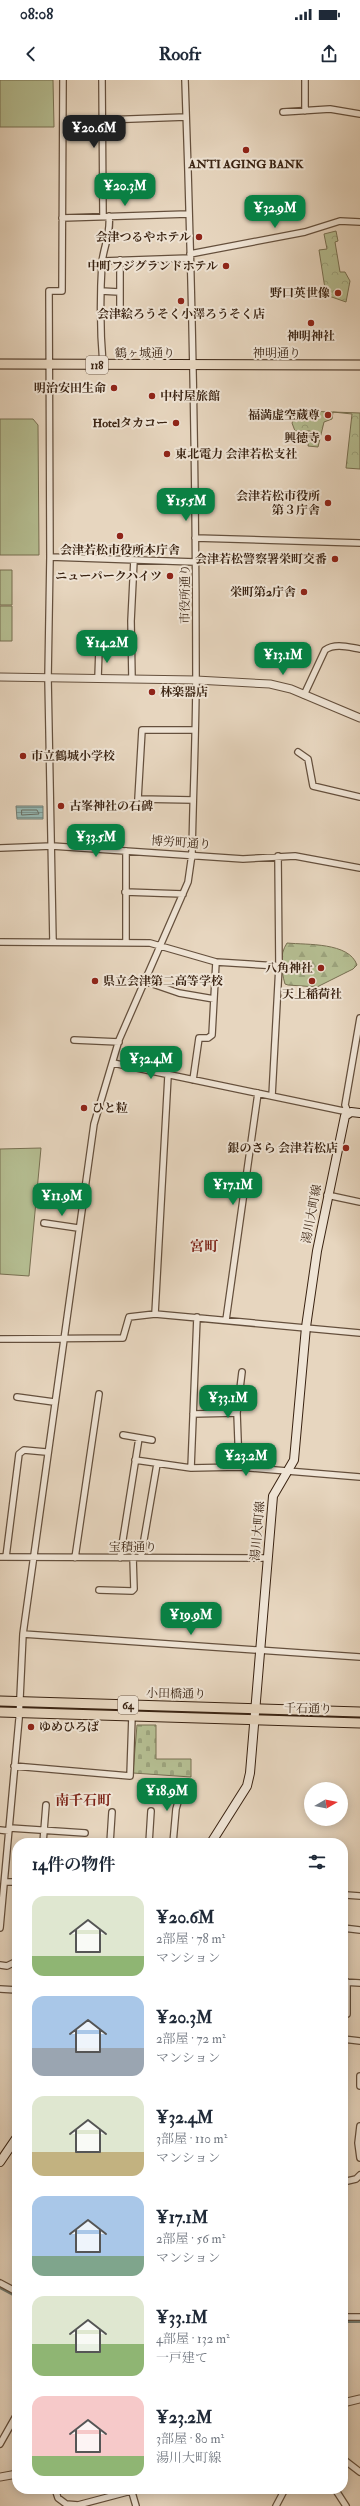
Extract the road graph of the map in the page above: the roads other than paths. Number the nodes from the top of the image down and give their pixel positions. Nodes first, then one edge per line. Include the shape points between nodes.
1 (63, 80) edge
2 (102, 80) edge
3 (185, 80) edge
4 (305, 80) edge
5 (305, 111) junction
6 (283, 112) dead end
7 (360, 114) edge
8 (186, 116) junction
9 (103, 120) junction
10 (188, 214) junction
11 (103, 216) junction
12 (109, 216) junction
13 (62, 218) junction
14 (360, 222) edge
15 (190, 256) junction
16 (120, 260) junction
17 (103, 261) junction
18 (101, 291) junction
19 (120, 292) junction
20 (120, 307) dead end
21 (0, 364) edge
22 (193, 364) junction
23 (48, 365) junction
24 (103, 365) junction
25 (360, 365) edge
26 (195, 538) junction
27 (360, 543) edge
28 (50, 557) junction
29 (134, 560) junction
30 (195, 562) junction
31 (99, 649) dead end
32 (360, 649) edge
33 (0, 677) edge
34 (48, 678) junction
35 (98, 678) junction
36 (132, 679) junction
37 (196, 680) junction
38 (304, 695) junction
39 (360, 718) edge
40 (194, 730) junction
41 (298, 752) dead end
42 (360, 797) edge
43 (193, 800) junction
44 (52, 846) junction
45 (0, 848) edge
46 (126, 850) junction
47 (192, 854) junction
48 (278, 856) junction
49 (360, 868) edge
50 (125, 892) junction
51 (183, 894) junction
52 (0, 942) edge
53 (53, 942) junction
54 (126, 942) junction
55 (160, 944) junction
56 (216, 962) junction
57 (279, 966) junction
58 (144, 981) junction
59 (214, 999) junction
60 (360, 1018) edge
61 (74, 1040) dead end
62 (119, 1042) junction
63 (113, 1063) junction
64 (168, 1076) junction
65 (192, 1080) junction
66 (258, 1093) junction
67 (272, 1096) junction
68 (348, 1112) junction
69 (360, 1113) edge
70 (327, 1195) junction
71 (360, 1202) edge
72 (44, 1223) dead end
73 (78, 1228) junction
74 (155, 1314) junction
75 (197, 1317) junction
76 (226, 1320) junction
77 (306, 1327) junction
78 (360, 1334) edge
79 (0, 1339) edge
80 (63, 1339) junction
81 (242, 1372) dead end
82 (99, 1394) dead end
83 (17, 1397) dead end
84 (54, 1402) junction
85 (237, 1413) junction
86 (193, 1414) junction
87 (122, 1435) dead end
88 (139, 1438) junction
89 (152, 1440) dead end
90 (46, 1452) junction
91 (135, 1460) junction
92 (157, 1464) junction
93 (191, 1468) junction
94 (239, 1468) junction
95 (289, 1470) junction
96 (360, 1477) edge
97 (3, 1557) edge
98 (32, 1557) junction
99 (133, 1557) junction
100 (75, 1558) junction
101 (120, 1558) junction
102 (141, 1558) junction
103 (267, 1558) junction
104 (99, 1590) dead end
105 (23, 1634) junction
106 (260, 1650) junction
107 (360, 1657) edge
108 (0, 1701) edge
109 (20, 1702) junction
110 (256, 1708) junction
111 (0, 1712) edge
112 (360, 1712) edge
113 (20, 1713) junction
114 (132, 1716) junction
115 (255, 1720) junction
116 (360, 1723) edge
117 (14, 1766) junction
118 (183, 1785) dead end
119 (46, 1805) dead end
120 (151, 1811) dead end
121 (112, 1812) dead end
122 (0, 1830) edge
123 (10, 1830) junction
124 (44, 1830) junction
125 (85, 1833) dead end
126 (43, 1838) edge
127 (110, 1838) edge
128 (149, 1838) edge
129 (173, 1838) edge
130 (213, 1838) edge
131 (5, 1882) junction
132 (12, 1882) edge
133 (348, 1895) edge
134 (360, 1896) edge
135 (0, 1928) edge
136 (348, 1929) edge
137 (360, 1930) edge
138 (12, 1964) edge
139 (0, 1965) edge
140 (348, 1982) edge
141 (360, 1983) edge
142 (0, 1989) edge
143 (12, 1990) edge
144 (348, 2040) edge
145 (360, 2041) edge
146 (360, 2076) edge
147 (360, 2086) edge
148 (360, 2126) edge
149 (12, 2144) edge
150 (360, 2158) edge
151 (0, 2162) edge
152 (360, 2175) edge
153 (348, 2181) edge
154 (0, 2283) edge
155 (12, 2289) edge
156 (360, 2317) edge
157 (348, 2318) edge
158 (360, 2399) edge
159 (348, 2402) edge
160 (12, 2423) edge
161 (0, 2444) edge
162 (348, 2463) edge
163 (360, 2472) edge
164 (12, 2475) edge
165 (0, 2477) edge
166 (57, 2494) edge
167 (115, 2494) edge
168 (132, 2494) edge
169 (282, 2494) edge
170 (338, 2494) edge
171 (136, 2506) edge
172 (276, 2506) edge
173 (346, 2506) edge

1 - 13 street
2 - 9 street
3 - 8 street, 市役所通り
4 - 5 street
5 - 6 street
5 - 7 street via 330,109
8 - 9 street
8 - 10 street, 市役所通り
9 - 11 street
10 - 12 street
10 - 15 street, 市役所通り
11 - 12 street
11 - 13 street
12 - 17 street via 109,237
13 - 23 street via 62,291 49,291
14 - 15 street via 336,221 305,232
15 - 16 street
15 - 22 street, 市役所通り
16 - 17 street
16 - 19 street
17 - 18 street
18 - 19 street
18 - 24 street
19 - 20 street
21 - 23 main road, 鶴ヶ城通り / 118
22 - 24 main road, 鶴ヶ城通り / 118
22 - 25 main road, 神明通り / 118
22 - 26 street, 市役所通り
23 - 24 main road, 鶴ヶ城通り / 118
23 - 28 street
26 - 27 street
26 - 30 street, 市役所通り
28 - 29 street
28 - 34 street
29 - 30 street
29 - 36 street
30 - 37 street, 市役所通り
31 - 35 street
32 - 38 street via 337,646 325,650
33 - 34 street
34 - 35 street
34 - 44 street
35 - 36 street
36 - 37 street
37 - 38 street via 270,684 284,686
37 - 40 street, 市役所通り
38 - 39 street
40 - 43 street, 市役所通り
40 - 43 street via 142,730 138,799
41 - 42 street via 308,759 313,786
43 - 47 street, 市役所通り
44 - 45 street, 博労町通り
44 - 46 street, 博労町通り
44 - 53 street
46 - 47 street, 博労町通り
46 - 50 street
47 - 48 street, 博労町通り via 243,859
47 - 51 street, 市役所通り via 190,873
48 - 49 street, 博労町通り via 295,856
48 - 57 street
50 - 51 street
50 - 54 street
51 - 55 street, 市役所通り
52 - 53 street
53 - 54 street
54 - 55 street
55 - 56 street
55 - 58 street, 市役所通り
56 - 57 street
56 - 59 street
57 - 67 street
58 - 59 street via 179,993
58 - 62 street, 市役所通り
59 - 65 street via 212,1035 208,1038 198,1038
60 - 68 street via 345,1105
61 - 62 street
62 - 63 street, 市役所通り
63 - 64 street
63 - 73 street, 市役所通り via 94,1124
64 - 65 street
64 - 74 street
65 - 66 street
66 - 67 street
66 - 76 street
67 - 68 street
68 - 69 main road
68 - 70 main road, 湯川大町線
70 - 71 street
70 - 77 main road, 湯川大町線
72 - 73 street
73 - 80 street, 市役所通り
74 - 75 street
74 - 80 street via 130,1317 123,1338
75 - 76 street
75 - 86 street
76 - 77 street
77 - 78 street
77 - 95 main road, 湯川大町線 via 295,1455
79 - 80 street
80 - 84 street, 市役所通り
81 - 85 street
82 - 100 street
83 - 84 street
84 - 90 street, 市役所通り
85 - 86 street
85 - 94 street
86 - 93 street
87 - 88 street
88 - 89 street
88 - 91 street
90 - 97 street via 24,1450 19,1454
90 - 98 street, 市役所通り
91 - 92 street
91 - 101 street
92 - 93 street
92 - 102 street
93 - 94 street
94 - 95 street
95 - 96 street
95 - 103 main road, 湯川大町線 via 273,1496
97 - 98 street, 宝積通り
98 - 100 street, 宝積通り
98 - 105 street, 市役所通り
99 - 101 street, 宝積通り
99 - 102 street, 宝積通り
99 - 104 street via 132,1591
100 - 101 street, 宝積通り
102 - 103 street, 宝積通り
103 - 106 main road, 湯川大町線
105 - 106 street
105 - 109 street, 市役所通り
106 - 107 street
106 - 110 main road, 湯川大町線
108 - 109 main road, 小田橋通り / 64
109 - 110 main road, 小田橋通り / 64
109 - 113 street, 市役所通り
110 - 112 main road, 千石通り / 64
110 - 115 main road, 湯川大町線
111 - 113 main road, 小田橋通り / 64
113 - 114 main road, 小田橋通り / 64
113 - 117 street, 市役所通り
114 - 115 main road, 小田橋通り / 64
114 - 117 street via 130,1776
115 - 116 main road, 千石通り / 64
115 - 130 main road, 湯川大町線 via 249,1780
117 - 123 street, 市役所通り
118 - 129 street via 176,1809
119 - 124 street
120 - 128 street
121 - 127 street
122 - 123 street
123 - 124 street
123 - 131 street, 市役所通り
124 - 125 street
124 - 126 street
131 - 132 street
131 - 135 street, 市役所通り
133 - 134 street
136 - 137 street
138 - 139 street
140 - 141 street
142 - 143 street
144 - 145 street
146 - 147 street
148 - 150 street
149 - 151 main road
152 - 153 street
154 - 155 street
156 - 157 street
158 - 159 street
160 - 161 street
162 - 163 street
164 - 165 street
166 - 167 street via 58,2498 72,2505
168 - 171 street
169 - 172 street
170 - 173 street

